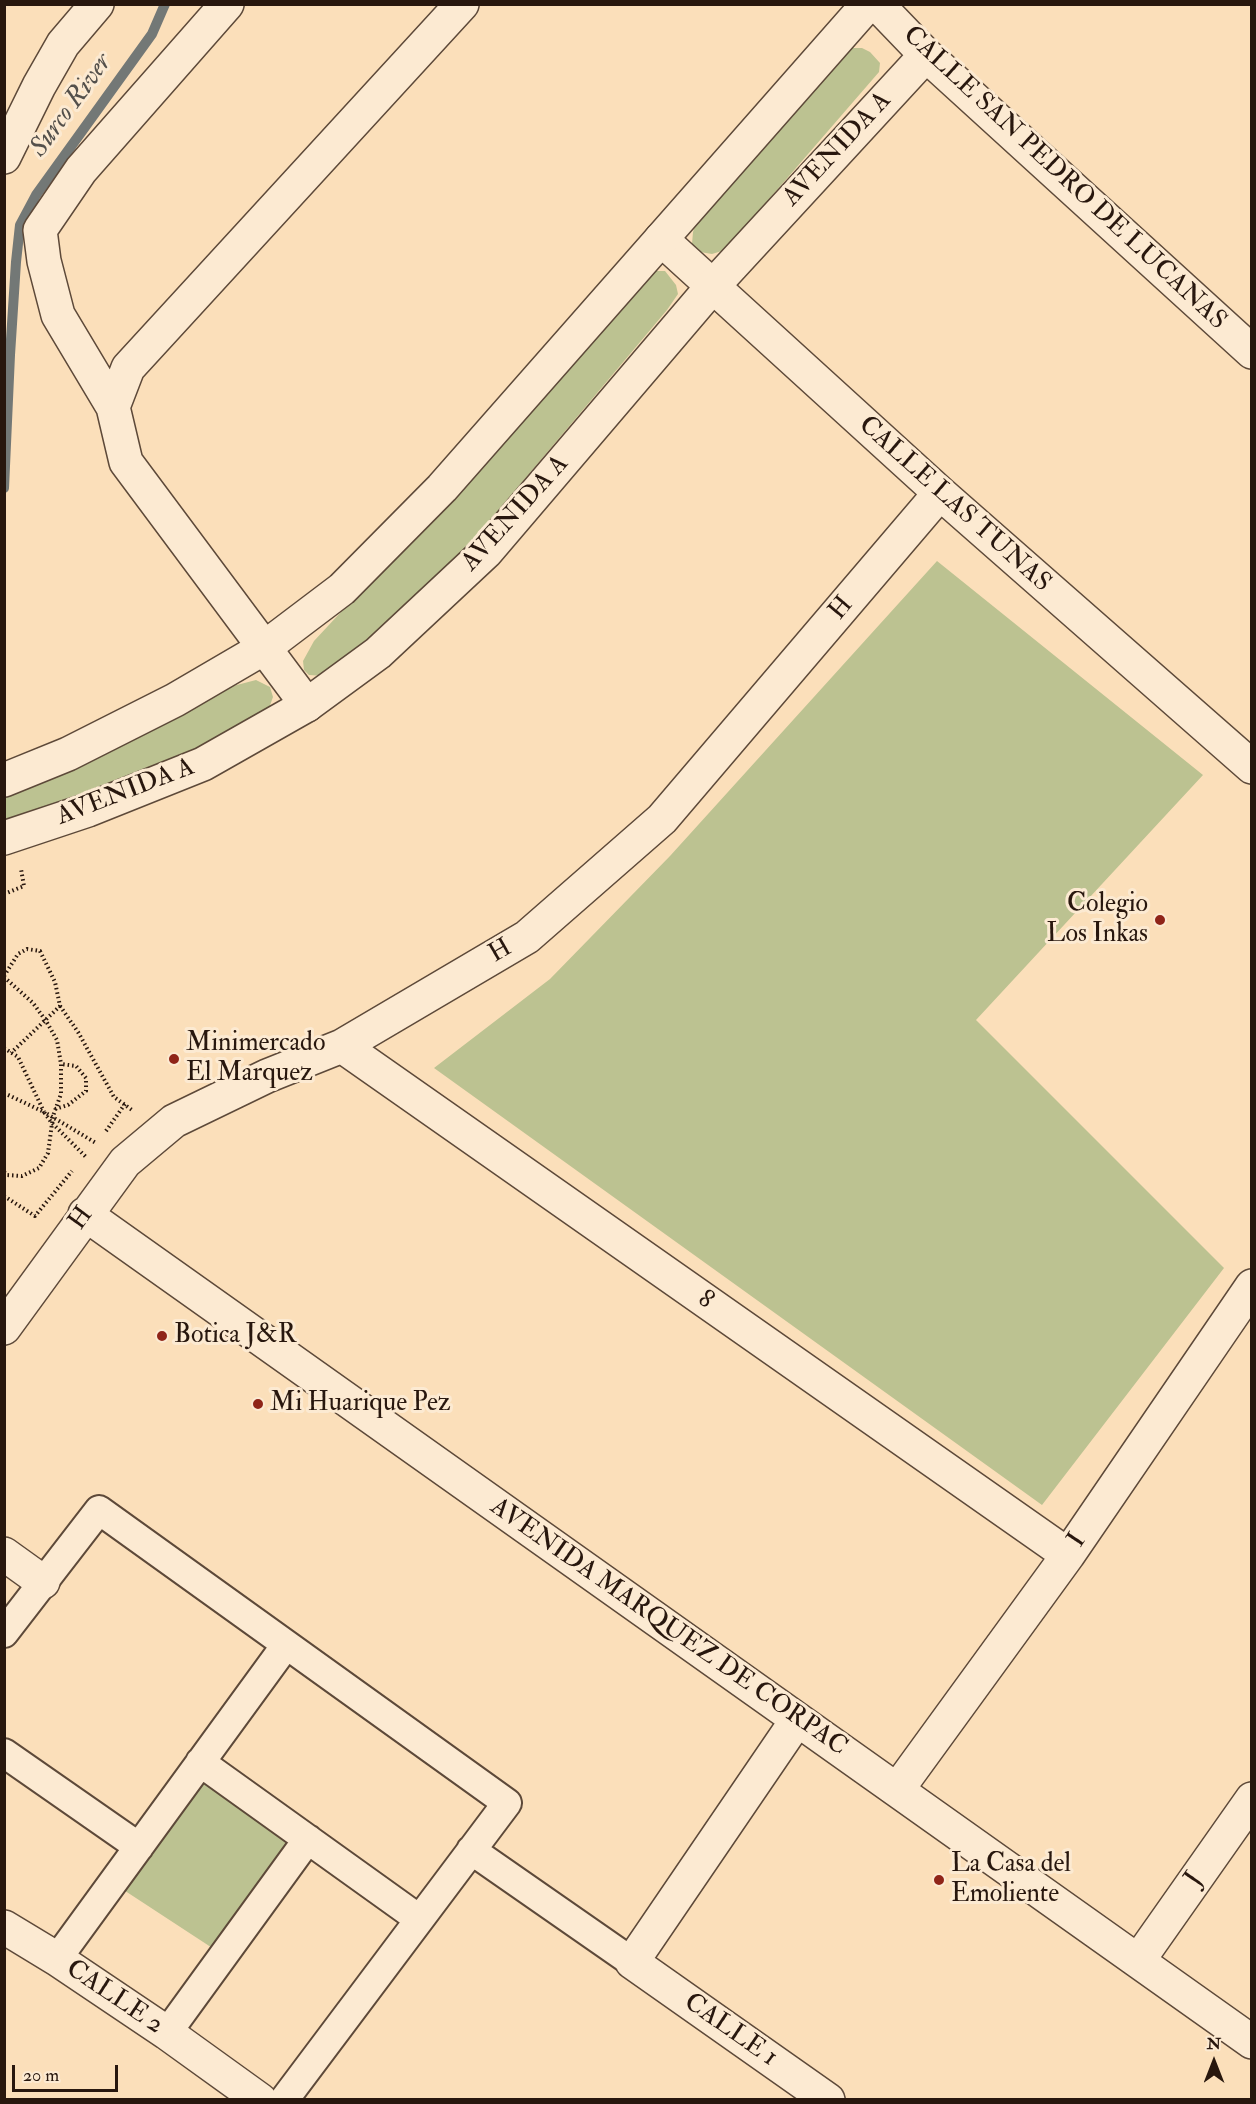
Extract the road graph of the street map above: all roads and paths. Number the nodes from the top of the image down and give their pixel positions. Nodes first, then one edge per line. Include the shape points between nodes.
1 (97, 4) edge
2 (227, 4) edge
3 (462, 4) edge
4 (868, 4) edge
5 (877, 4) edge
6 (926, 55) junction
7 (4, 157) edge
8 (661, 239) junction
9 (712, 287) junction
10 (1251, 352) edge
11 (112, 407) junction
12 (940, 493) junction
13 (264, 648) junction
14 (307, 705) junction
15 (1251, 766) edge
16 (4, 780) edge
17 (4, 838) edge
18 (4, 977) edge
19 (60, 1006) junction
20 (46, 1021) junction
21 (342, 1046) junction
22 (4, 1048) edge
23 (11, 1053) junction
24 (61, 1064) junction
25 (4, 1093) edge
26 (125, 1104) junction
27 (55, 1110) junction
28 (44, 1112) junction
29 (52, 1116) junction
30 (51, 1122) junction
31 (162, 1132) junction
32 (96, 1144) junction
33 (84, 1156) junction
34 (4, 1172) edge
35 (109, 1184) junction
36 (4, 1196) edge
37 (85, 1214) junction
38 (1251, 1286) edge
39 (4, 1328) edge
40 (4, 1554) edge
41 (1068, 1555) junction
42 (43, 1582) junction
43 (4, 1633) edge
44 (286, 1645) junction
45 (797, 1720) junction
46 (4, 1753) edge
47 (200, 1762) junction
48 (897, 1790) junction
49 (1251, 1799) edge
50 (308, 1839) junction
51 (139, 1847) junction
52 (471, 1850) junction
53 (419, 1919) junction
54 (4, 1928) edge
55 (57, 1959) junction
56 (1138, 1961) junction
57 (632, 1962) junction
58 (167, 2033) junction
59 (1251, 2042) edge
60 (260, 2100) edge
61 (284, 2100) edge
62 (828, 2100) edge

1 - 7 street via 63,44
2 - 11 street via 81,170 40,230 58,315
3 - 11 street via 128,368
4 - 8 street
5 - 6 street, CALLE SAN PEDRO DE LUCANAS
6 - 9 street, AVENIDA A
6 - 10 street, CALLE SAN PEDRO DE LUCANAS
8 - 9 street, CALLE LAS TUNAS
8 - 13 street via 434,496 342,589
9 - 12 street, CALLE LAS TUNAS
9 - 14 street, AVENIDA A via 486,552 378,653
11 - 13 street via 126,462
12 - 15 street, CALLE LAS TUNAS
12 - 21 street, H via 662,819 527,937
13 - 14 street
13 - 16 street via 175,700 68,754
14 - 17 street, AVENIDA A via 203,764 88,810
18 - 19 path via 18,954 27,949 40,951 55,982
18 - 20 path via 33,1003
19 - 20 path
19 - 26 path via 114,1097
20 - 23 path
20 - 24 path via 57,1040
21 - 31 street, H via 267,1076 174,1121
21 - 41 street, 8
22 - 23 path
23 - 28 path via 18,1057
24 - 27 path via 61,1094
24 - 27 path via 76,1066 86,1078 86,1091
25 - 28 path
26 - 31 path
26 - 32 path
27 - 29 path
28 - 29 path
28 - 30 path
29 - 30 path
29 - 32 path
30 - 33 path
30 - 34 path via 48,1153 39,1168 22,1176
31 - 35 street, H via 125,1162
32 - 33 path
33 - 35 path
33 - 36 path via 35,1216
35 - 37 street, H
37 - 39 street, H
37 - 45 street, AVENIDA MARQUEZ DE CORPAC
38 - 41 street, I
40 - 42 street
41 - 48 street, I
42 - 43 street
42 - 44 street via 99,1510
44 - 47 street
44 - 52 street via 507,1803
45 - 48 street, AVENIDA MARQUEZ DE CORPAC
45 - 57 street
46 - 51 street
47 - 50 street
47 - 51 street
48 - 56 street, AVENIDA MARQUEZ DE CORPAC
49 - 56 street, J
50 - 53 street
50 - 58 street
51 - 55 street
52 - 53 street
52 - 57 street
53 - 61 street
54 - 55 street, CALLE 2
55 - 58 street, CALLE 2
56 - 59 street, AVENIDA MARQUEZ DE CORPAC
57 - 62 street, CALLE 1
58 - 60 street, CALLE 2

